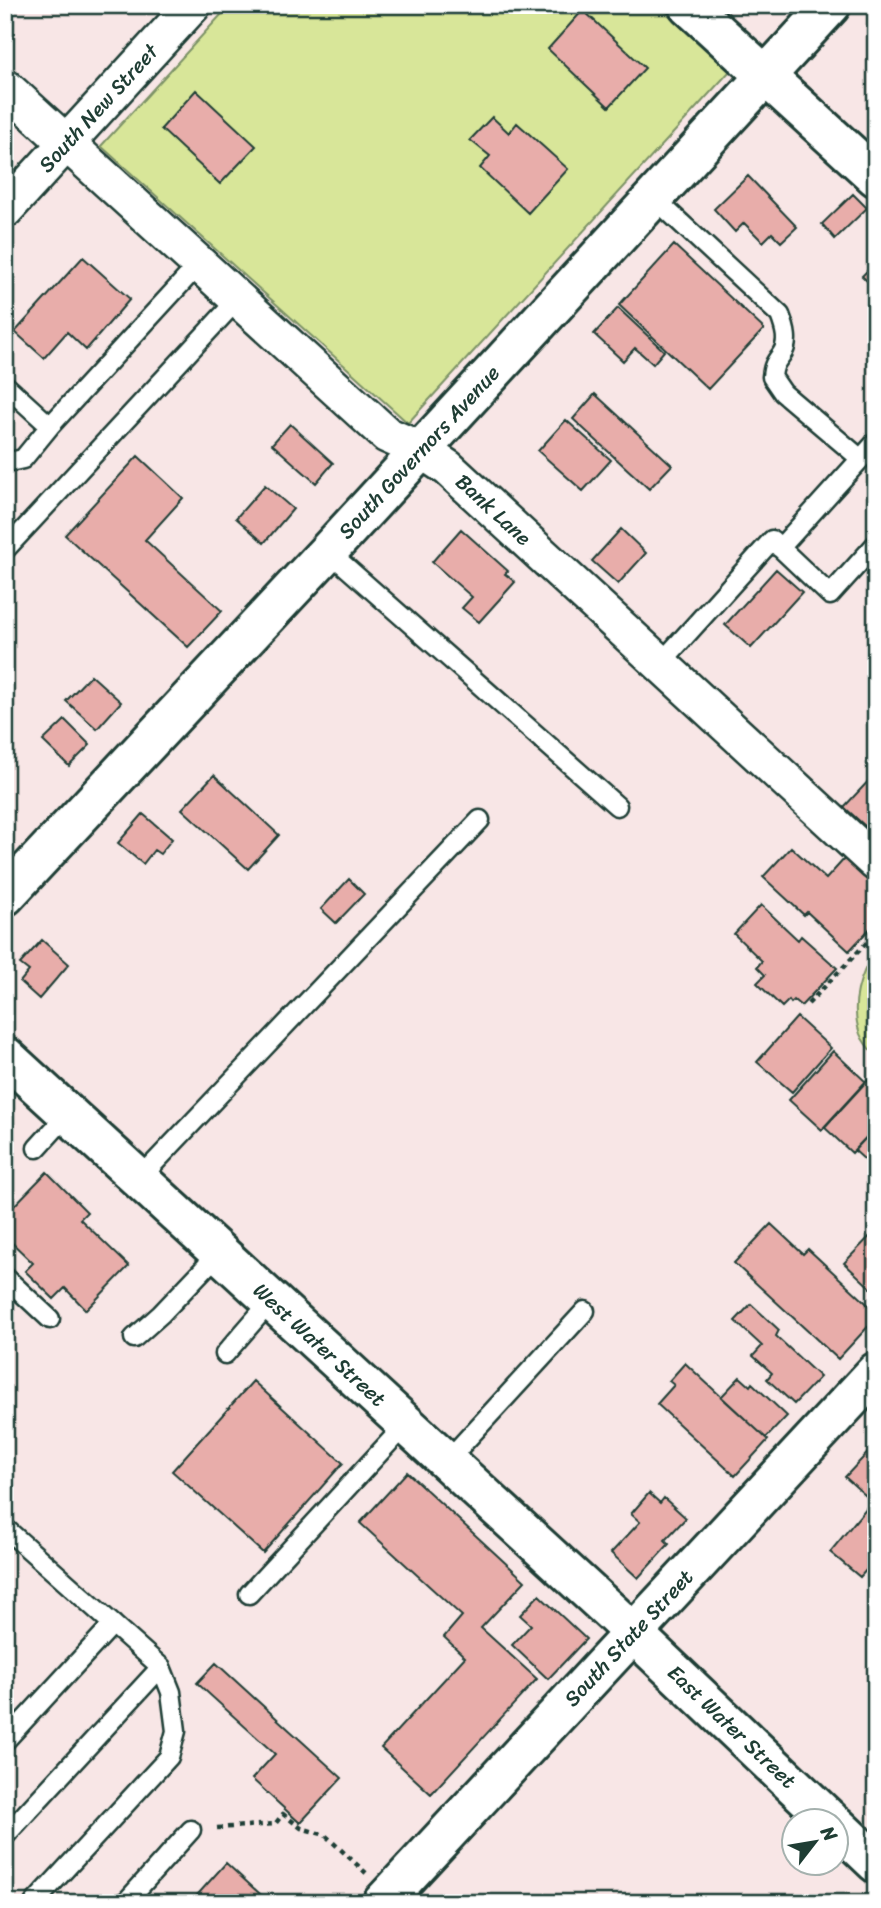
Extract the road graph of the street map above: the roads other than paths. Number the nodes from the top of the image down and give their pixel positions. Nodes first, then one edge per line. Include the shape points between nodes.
1 (193, 5) edge
2 (688, 5) edge
3 (831, 5) edge
4 (766, 76) junction
5 (5, 87) edge
6 (67, 144) junction
7 (876, 177) edge
8 (654, 198) junction
9 (5, 210) edge
10 (199, 264) junction
11 (238, 299) junction
12 (5, 385) edge
13 (50, 426) junction
14 (876, 442) edge
15 (421, 450) junction
16 (860, 459) junction
17 (5, 463) edge
18 (876, 544) edge
19 (780, 548) junction
20 (5, 550) edge
21 (328, 551) junction
22 (660, 664) junction
23 (618, 806) dead end
24 (480, 820) dead end
25 (876, 863) edge
26 (5, 896) edge
27 (5, 1056) edge
28 (68, 1114) junction
29 (37, 1148) dead end
30 (139, 1179) junction
31 (219, 1252) junction
32 (5, 1277) edge
33 (271, 1301) junction
34 (585, 1311) dead end
35 (50, 1319) dead end
36 (134, 1338) dead end
37 (225, 1354) dead end
38 (876, 1372) edge
39 (406, 1424) junction
40 (447, 1461) junction
41 (8, 1537) edge
42 (249, 1594) dead end
43 (113, 1624) junction
44 (633, 1633) junction
45 (161, 1667) junction
46 (5, 1741) edge
47 (814, 1806) edge
48 (191, 1830) dead end
49 (5, 1836) edge
50 (850, 1839) edge
51 (876, 1863) edge
52 (377, 1891) edge
53 (34, 1903) edge
54 (125, 1903) edge

1 - 6 street, South New Street
2 - 4 main road
3 - 4 main road, South Governors Avenue
4 - 7 main road
4 - 8 main road, South Governors Avenue
5 - 6 street, Bank Lane
6 - 9 street, South New Street
6 - 10 street, Bank Lane
8 - 15 main road, South Governors Avenue
8 - 16 lane via 780,315 786,344 774,363 772,377 783,393
10 - 11 street, Bank Lane
10 - 13 lane
11 - 15 street, Bank Lane via 387,435
11 - 20 lane
12 - 13 lane
13 - 17 lane via 23,460
14 - 16 lane
15 - 21 main road, South Governors Avenue
15 - 22 street, Bank Lane via 448,468
16 - 19 lane
18 - 19 lane via 830,595
19 - 22 lane via 772,540
21 - 23 lane
21 - 26 main road, South Governors Avenue
22 - 25 street, Bank Lane
24 - 30 lane
27 - 28 main road, West Water Street
28 - 29 lane
28 - 30 main road, West Water Street
30 - 31 main road, West Water Street
31 - 33 main road, West Water Street
31 - 36 lane
32 - 35 lane
33 - 37 lane
33 - 39 main road, West Water Street
34 - 40 lane
38 - 44 main road, South State Street
39 - 40 main road, West Water Street
39 - 42 lane
40 - 44 main road, West Water Street
41 - 43 lane
43 - 45 lane
43 - 46 lane
44 - 47 main road, East Water Street
44 - 52 main road, South State Street
45 - 49 lane
45 - 53 lane via 172,1692 176,1731 169,1757
48 - 54 lane
50 - 51 main road

